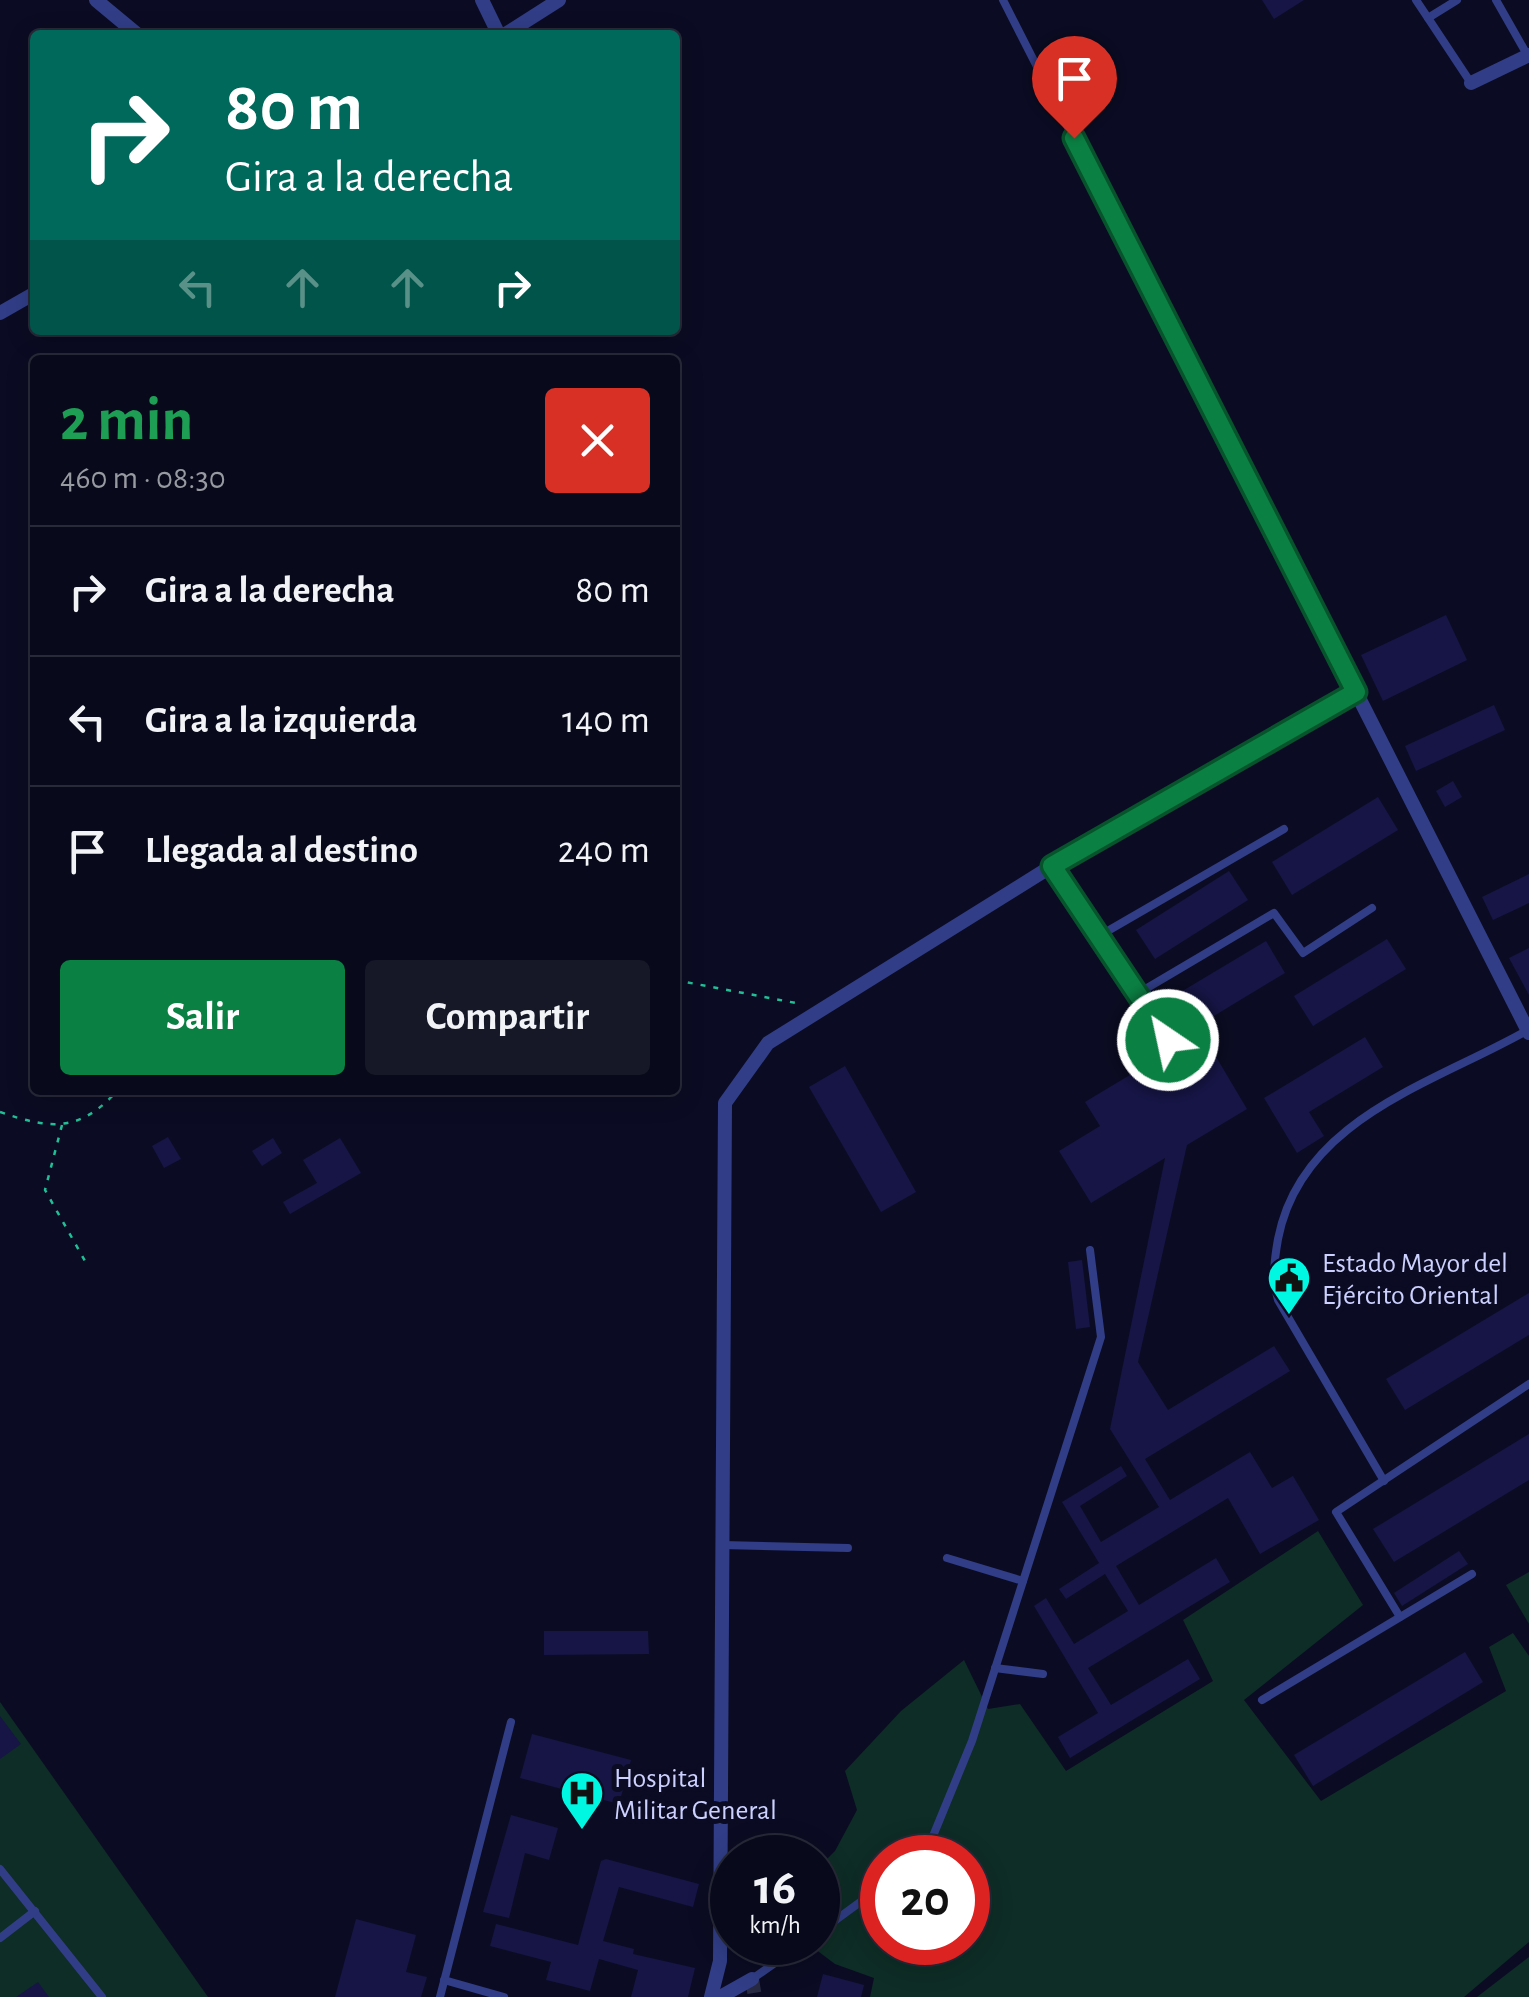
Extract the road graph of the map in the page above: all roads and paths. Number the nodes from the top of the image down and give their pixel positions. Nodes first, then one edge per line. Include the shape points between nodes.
1 (96, 0) edge
2 (482, 0) edge
3 (559, 0) edge
4 (1003, 0) edge
5 (1416, 0) edge
6 (1457, 0) edge
7 (1496, 0) edge
8 (1428, 18) junction
9 (132, 30) edge
10 (498, 30) edge
11 (509, 30) edge
12 (1528, 56) edge
13 (1471, 83) joint
14 (30, 296) edge
15 (0, 313) edge
16 (1356, 692) junction
17 (1284, 829) dead end
18 (1052, 866) junction
19 (1372, 908) dead end
20 (1099, 936) junction
21 (680, 981) edge
22 (1137, 994) junction
23 (822, 1008) junction
24 (1528, 1032) edge
25 (1168, 1040) dead end
26 (114, 1095) edge
27 (0, 1112) edge
28 (62, 1124) junction
29 (1090, 1250) dead end
30 (85, 1262) dead end
31 (1529, 1384) edge
32 (1384, 1481) junction
33 (722, 1545) junction
34 (848, 1548) dead end
35 (947, 1558) dead end
36 (1472, 1574) dead end
37 (1023, 1581) junction
38 (1400, 1617) junction
39 (995, 1668) junction
40 (1044, 1674) dead end
41 (1262, 1700) dead end
42 (511, 1722) dead end
43 (932, 1835) edge
44 (0, 1870) edge
45 (35, 1911) junction
46 (0, 1938) edge
47 (772, 1965) edge
48 (752, 1979) joint
49 (444, 1980) junction
50 (102, 1997) edge
51 (440, 1997) edge
52 (504, 1997) edge
53 (711, 1997) edge
54 (720, 1997) edge

1 - 9 street
2 - 10 street
3 - 11 street
4 - 16 lane
5 - 8 lane
6 - 8 lane
7 - 12 lane
8 - 13 lane
12 - 13 street
14 - 15 street
16 - 18 street
16 - 24 street
17 - 20 lane
18 - 20 lane
18 - 23 street
19 - 22 lane via 1303,953 1274,913
20 - 22 lane
21 - 23 path
22 - 25 lane
23 - 33 street via 768,1042 725,1103
24 - 32 lane via 1356,1121 1302,1179 1281,1224 1272,1280 1278,1300
26 - 28 path via 93,1118
27 - 28 path
28 - 30 path via 46,1190
29 - 37 lane via 1101,1337
31 - 32 lane
32 - 38 lane via 1336,1512
33 - 34 lane
33 - 53 street via 720,1961
35 - 37 lane
36 - 38 lane
37 - 39 lane
38 - 41 lane
39 - 40 lane
39 - 43 lane
42 - 49 lane
44 - 45 lane
45 - 46 lane
45 - 50 lane
47 - 48 lane
48 - 54 street
49 - 51 lane
49 - 52 lane

